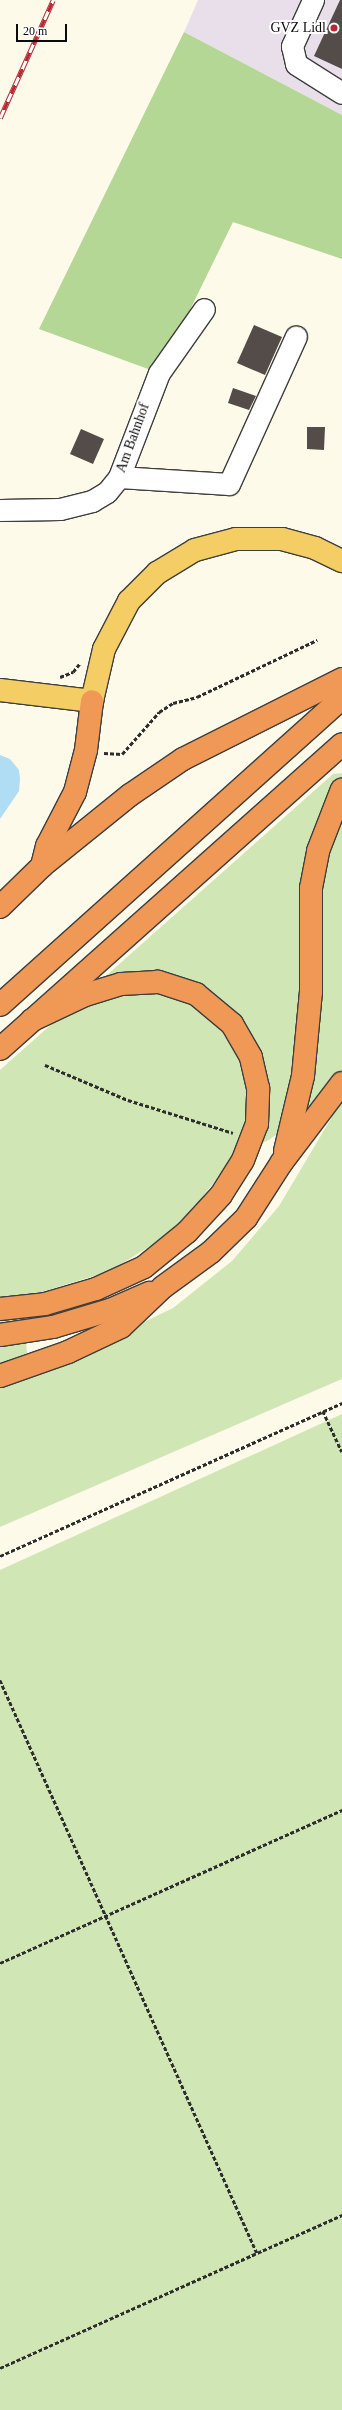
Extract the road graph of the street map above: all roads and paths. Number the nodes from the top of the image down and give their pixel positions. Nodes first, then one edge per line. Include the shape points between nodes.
1 (314, 0) edge
2 (342, 93) edge
3 (204, 309) dead end
4 (296, 336) dead end
5 (119, 477) junction
6 (0, 510) edge
7 (342, 561) edge
8 (317, 640) dead end
9 (342, 679) edge
10 (0, 690) edge
11 (342, 698) edge
12 (92, 701) junction
13 (342, 744) edge
14 (113, 754) dead end
15 (342, 789) edge
16 (42, 866) junction
17 (0, 907) edge
18 (0, 1005) edge
19 (32, 1020) junction
20 (0, 1049) edge
21 (46, 1065) dead end
22 (342, 1083) edge
23 (251, 1139) junction
24 (282, 1162) junction
25 (163, 1287) junction
26 (0, 1309) edge
27 (0, 1335) edge
28 (0, 1376) edge
29 (342, 1403) edge
30 (323, 1411) junction
31 (342, 1452) edge
32 (0, 1556) edge
33 (0, 1680) edge
34 (342, 1810) edge
35 (105, 1918) junction
36 (0, 1964) edge
37 (342, 2215) edge
38 (257, 2253) junction
39 (0, 2368) edge

1 - 2 street via 292,46 296,64
3 - 5 street, Am Bahnhof via 159,373
4 - 5 street via 229,484
5 - 6 street, Am Bahnhof via 107,492 92,501 60,509
7 - 12 main road via 298,542 256,538 216,543 176,560 141,586 118,618 104,649
8 - 14 path via 197,697 173,702 158,712 129,748
9 - 16 highway via 183,759 130,795
10 - 12 main road
11 - 18 highway
12 - 16 highway via 86,750 75,792 47,846
13 - 19 highway
15 - 24 highway via 318,851 311,888 310,992 303,1076
16 - 17 highway
19 - 20 highway
19 - 23 highway via 84,995 121,984 158,982 196,994 232,1024 251,1057 258,1088 258,1124
21 - 23 path via 128,1100
22 - 24 highway
23 - 26 highway via 221,1195 187,1232 144,1267 96,1289 45,1304
24 - 25 highway via 246,1218 211,1252
25 - 27 highway via 110,1310 53,1327
25 - 28 highway via 121,1327 68,1352
29 - 30 path
30 - 31 path
30 - 32 path
33 - 35 path
34 - 35 path
35 - 36 path
35 - 38 path
37 - 38 path
38 - 39 path

